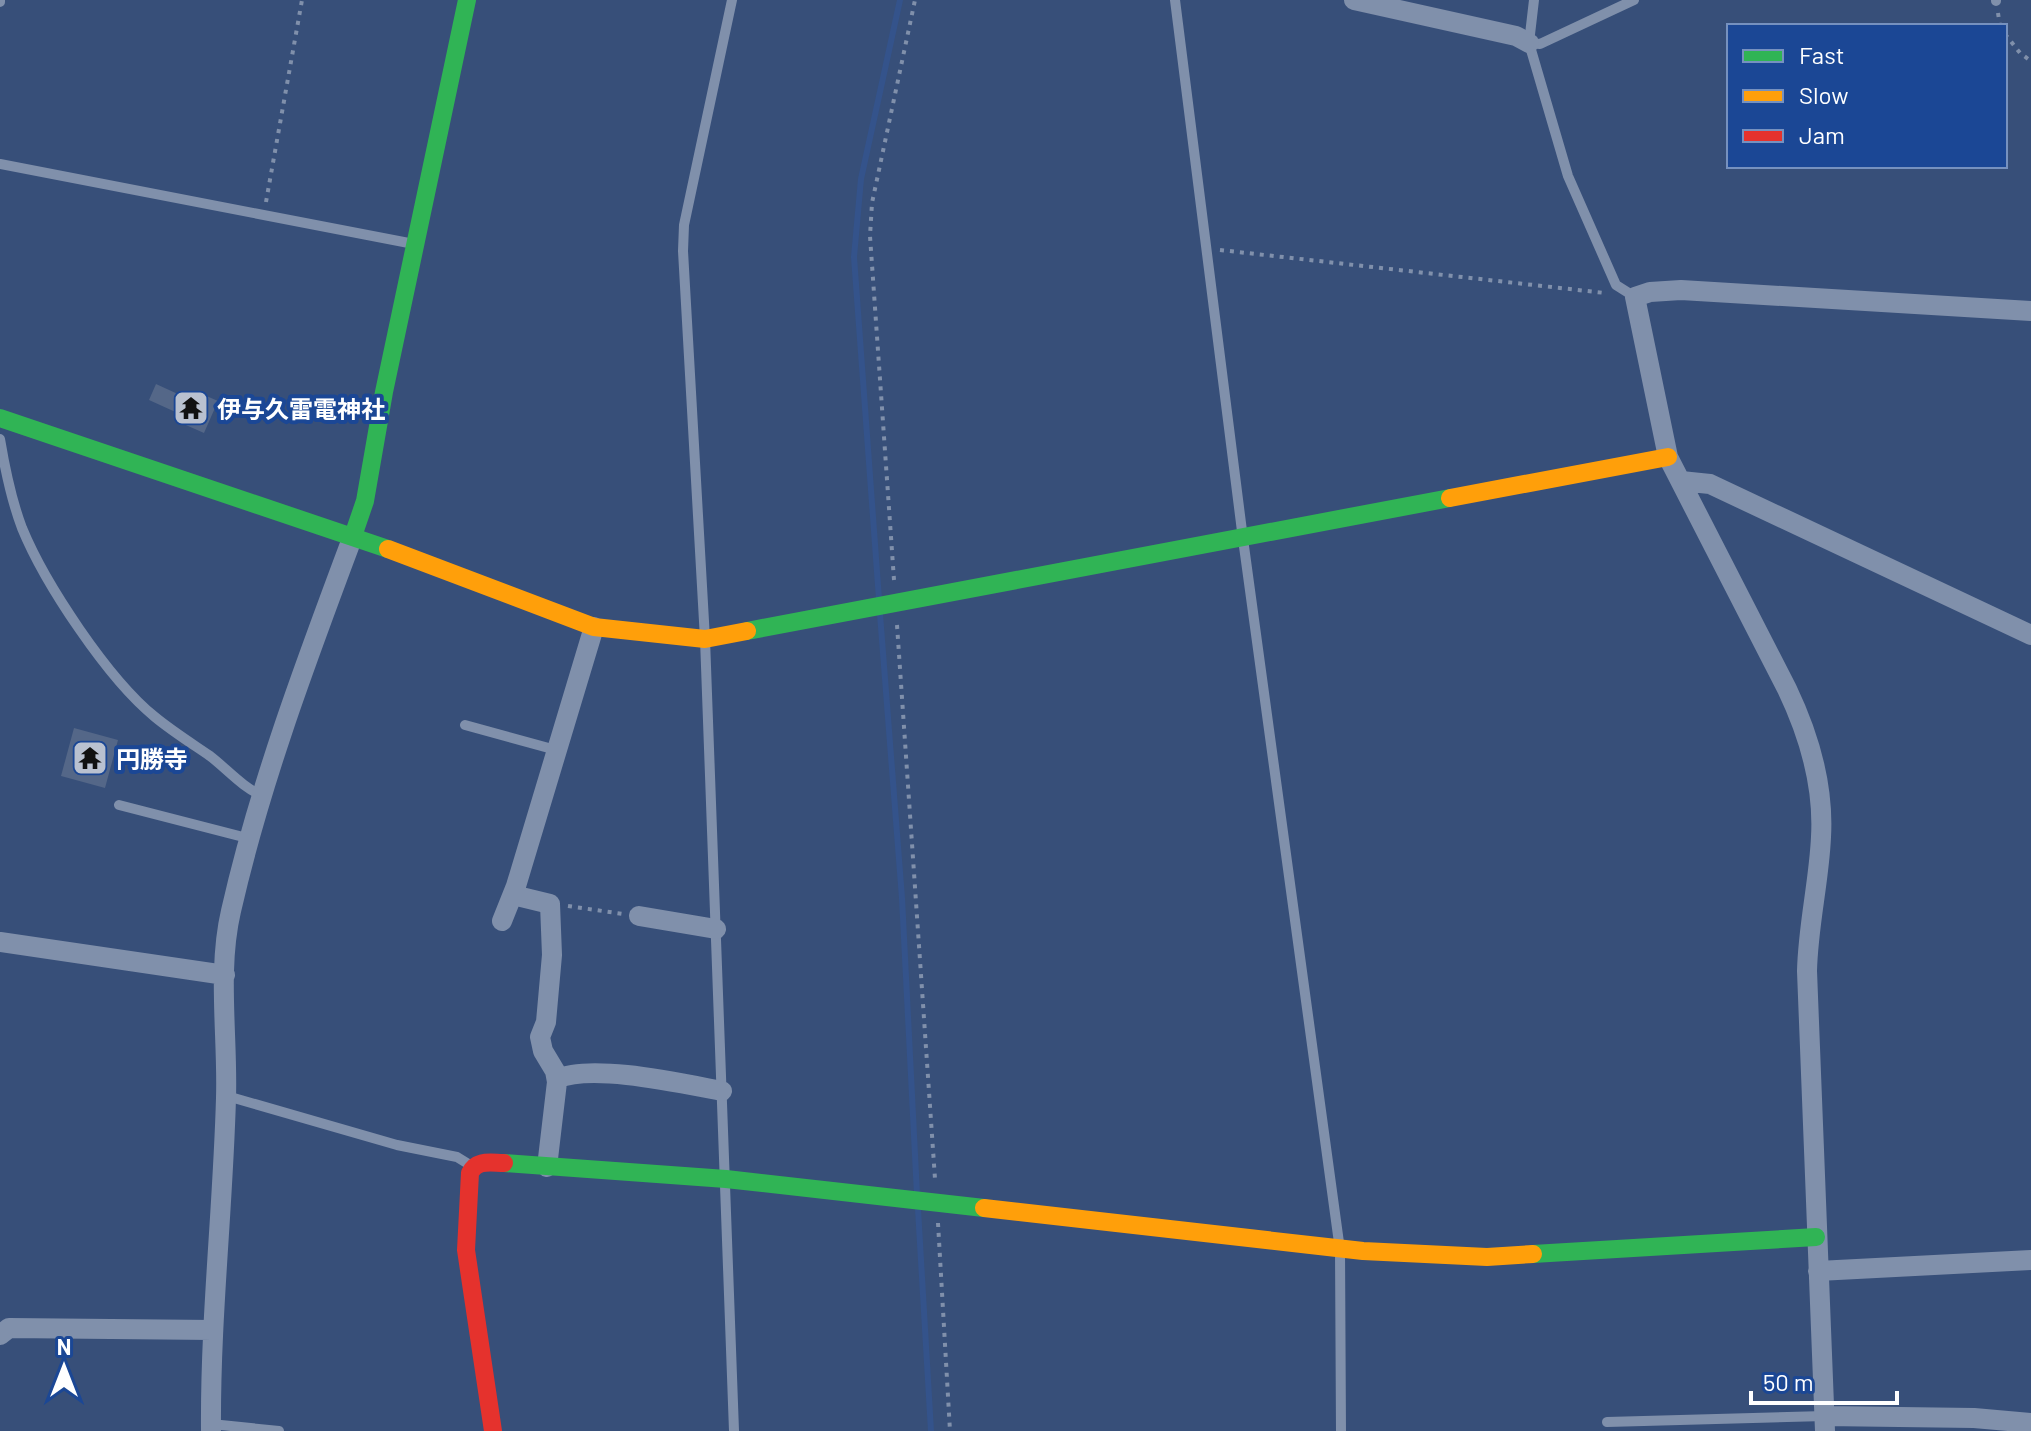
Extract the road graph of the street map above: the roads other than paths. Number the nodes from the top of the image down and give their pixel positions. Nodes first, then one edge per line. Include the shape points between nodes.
1 (467, 0) edge
2 (732, 0) edge
3 (1175, 0) edge
4 (1354, 0) edge
5 (1534, 0) edge
6 (1634, 0) edge
7 (1529, 43) junction
8 (0, 164) edge
9 (415, 245) junction
10 (1635, 297) junction
11 (2031, 311) edge
12 (0, 420) edge
13 (0, 439) edge
14 (1668, 457) junction
15 (1681, 481) junction
16 (353, 536) junction
17 (1243, 539) junction
18 (594, 627) junction
19 (2031, 635) edge
20 (705, 639) junction
21 (465, 725) dead end
22 (556, 750) junction
23 (263, 796) junction
24 (119, 805) dead end
25 (251, 839) junction
26 (513, 895) junction
27 (639, 916) road end
28 (502, 921) dead end
29 (716, 929) junction
30 (0, 942) edge
31 (225, 975) junction
32 (557, 1079) junction
33 (722, 1091) junction
34 (227, 1096) junction
35 (473, 1167) junction
36 (547, 1167) junction
37 (726, 1179) junction
38 (1816, 1237) junction
39 (1340, 1250) junction
40 (2031, 1260) edge
41 (1818, 1271) junction
42 (213, 1330) junction
43 (0, 1335) edge
44 (1607, 1422) dead end
45 (1825, 1423) edge
46 (2031, 1423) edge
47 (211, 1428) edge
48 (279, 1431) edge
49 (493, 1431) edge
50 (734, 1431) edge
51 (1341, 1431) edge

1 - 9 street
2 - 20 lane via 684,225
3 - 17 lane
4 - 7 street
5 - 7 lane
6 - 7 lane via 1540,44
7 - 10 lane via 1568,176 1616,285
8 - 9 lane
9 - 16 street via 365,501
10 - 11 street via 1681,290
10 - 14 street
12 - 16 street
13 - 23 lane via 23,529 91,645 154,717
14 - 15 street
14 - 17 street
15 - 19 street via 1710,484
15 - 38 street via 1800,716 1815,762 1821,834 1807,971
16 - 18 street
16 - 23 street
17 - 20 street
17 - 39 lane
18 - 20 street
18 - 22 street
20 - 29 lane
21 - 22 lane
22 - 26 street
23 - 25 street
24 - 25 lane
25 - 31 street via 230,913
26 - 28 street
26 - 32 street via 550,904 551,971 540,1037
27 - 29 street
29 - 33 lane
30 - 31 street
31 - 34 street
32 - 33 street via 573,1074 623,1075
32 - 36 street
33 - 37 lane
34 - 35 lane via 457,1157
34 - 42 street
35 - 36 street via 483,1162
35 - 49 street via 466,1250
36 - 37 street
37 - 39 street
37 - 50 lane
38 - 39 street via 1487,1257
38 - 41 street
39 - 51 lane
40 - 41 street
41 - 45 street
42 - 43 street via 9,1328
42 - 47 street
44 - 45 lane
45 - 46 street via 1974,1418
47 - 48 lane

